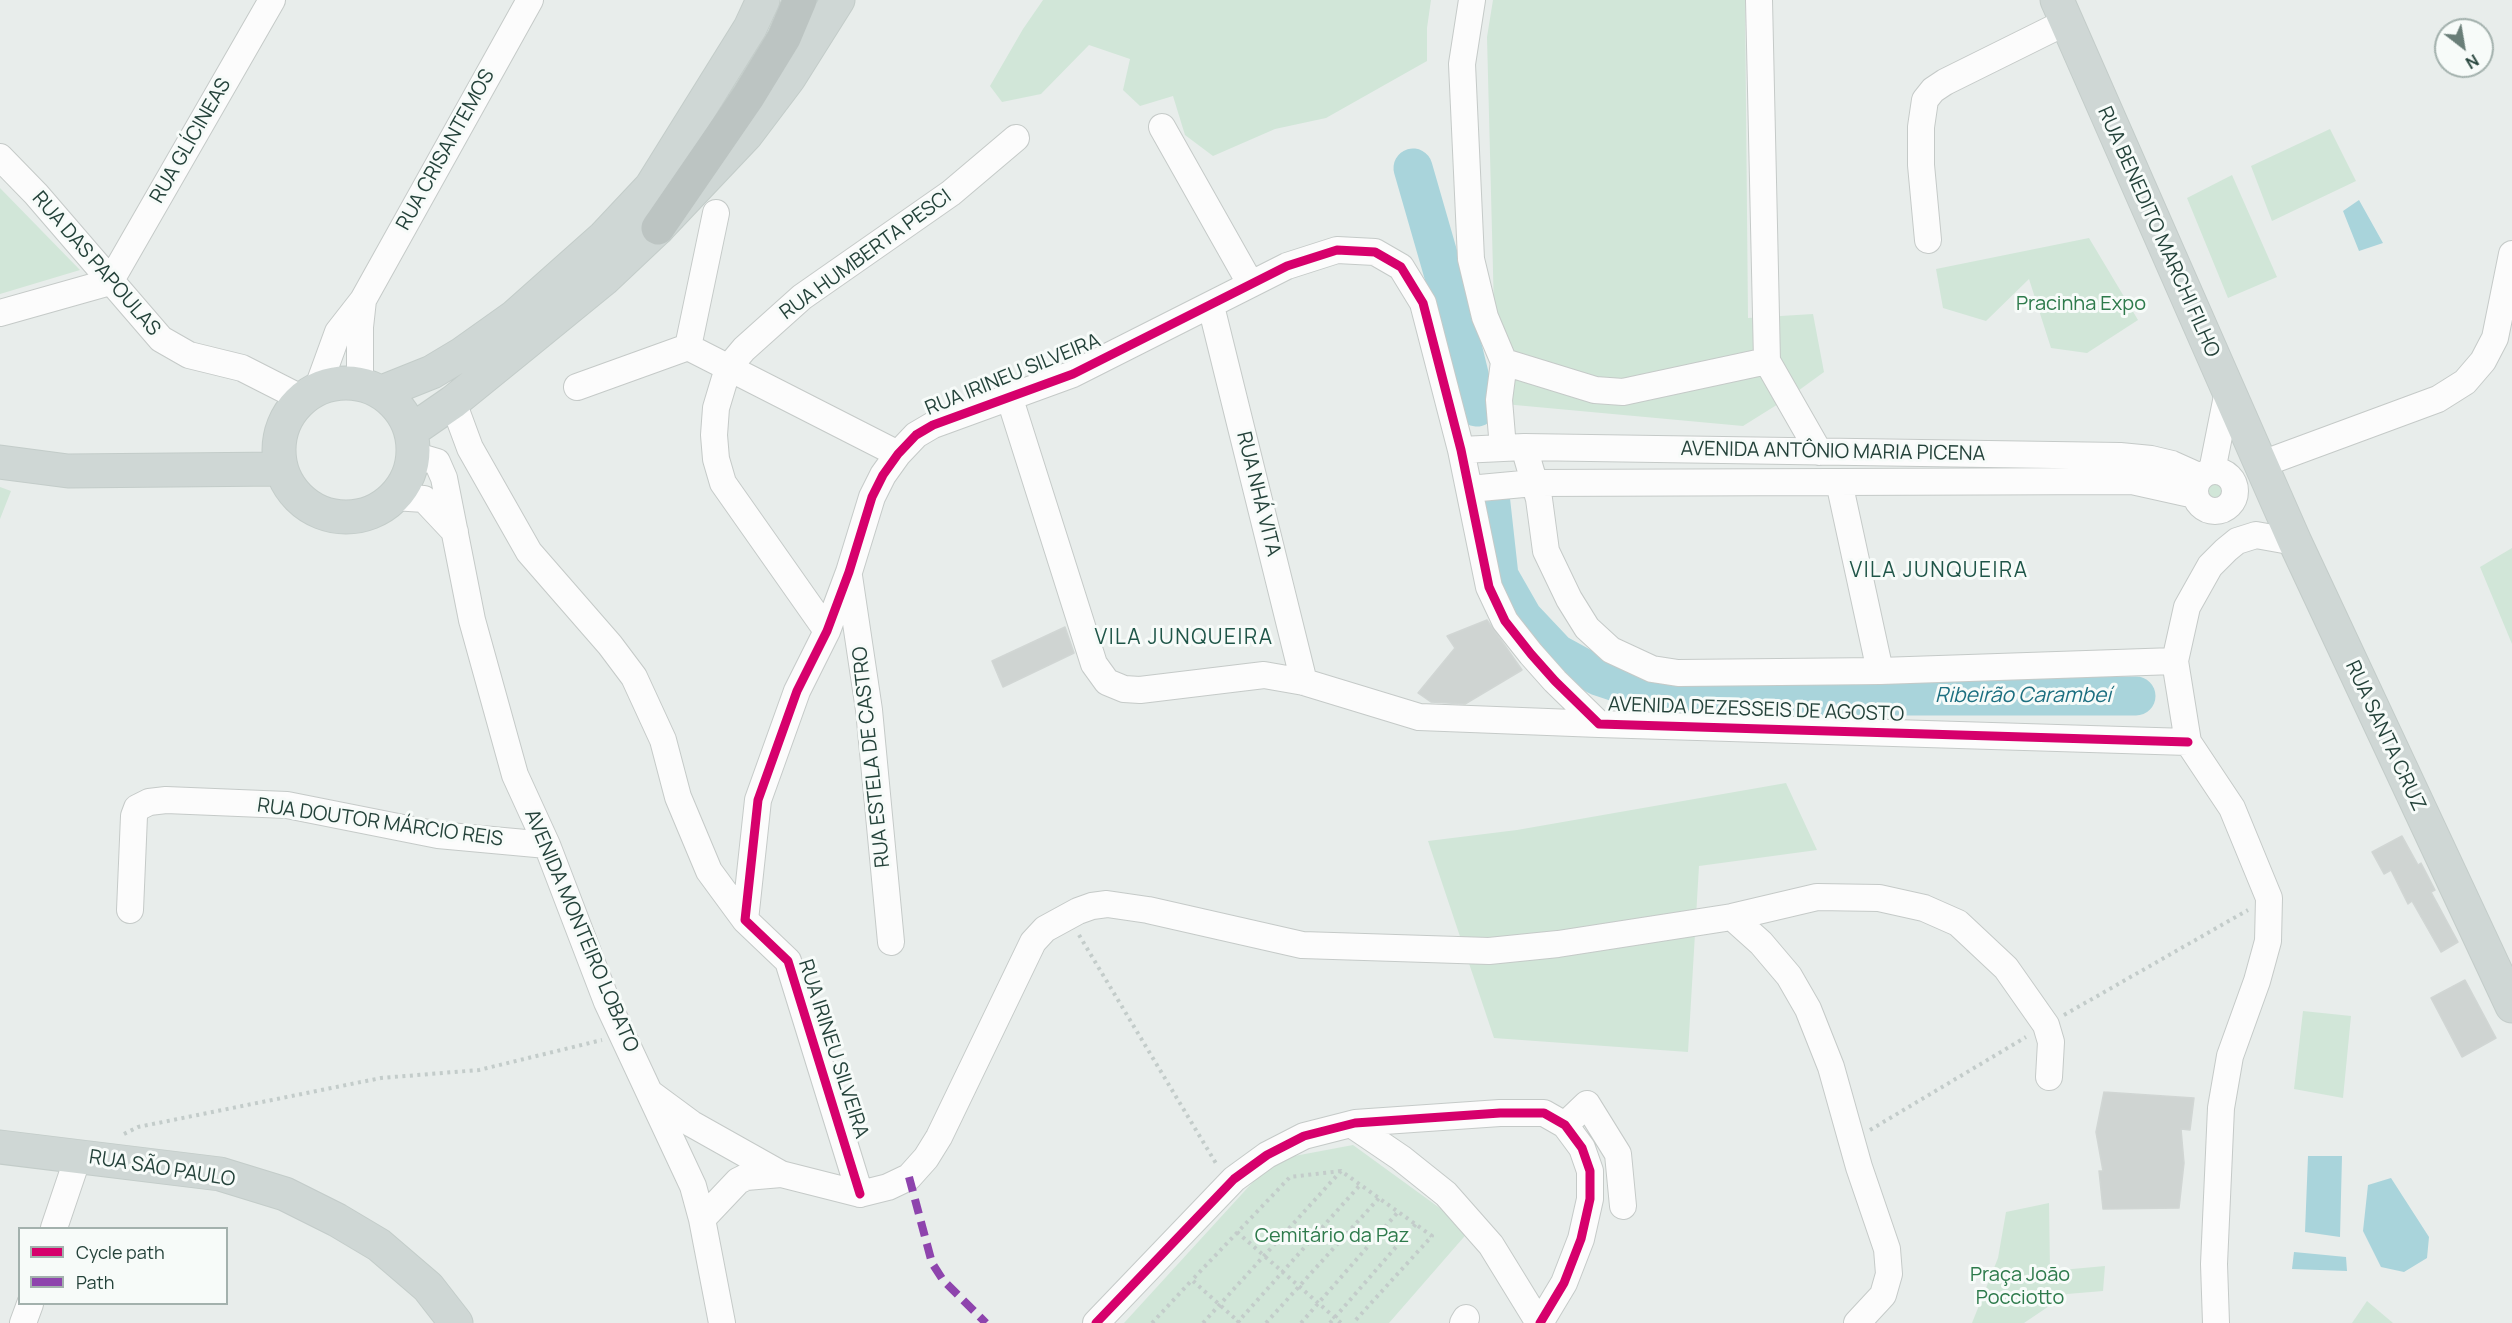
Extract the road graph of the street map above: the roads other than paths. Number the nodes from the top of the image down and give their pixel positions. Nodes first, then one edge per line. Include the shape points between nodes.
1 (272, 0) edge
2 (530, 0) edge
3 (763, 0) edge
4 (800, 0) edge
5 (838, 0) edge
6 (1472, 0) edge
7 (1759, 0) edge
8 (2062, 11) edge
9 (1162, 127) dead end
10 (1016, 138) dead end
11 (0, 157) edge
12 (716, 213) dead end
13 (658, 228) junction
14 (1928, 240) dead end
15 (2512, 254) edge
16 (110, 282) junction
17 (1250, 284) junction
18 (363, 300) junction
19 (1211, 306) junction
20 (0, 313) edge
21 (688, 346) junction
22 (1767, 360) junction
23 (1504, 362) junction
24 (728, 368) junction
25 (371, 387) junction
26 (577, 387) dead end
27 (2228, 392) junction
28 (310, 393) junction
29 (1009, 396) junction
30 (453, 402) junction
31 (412, 443) junction
32 (1513, 448) junction
33 (1461, 450) junction
34 (1819, 452) junction
35 (898, 454) junction
36 (0, 462) edge
37 (2262, 464) junction
38 (280, 469) junction
39 (2203, 481) junction
40 (1839, 482) junction
41 (1534, 483) junction
42 (1469, 489) junction
43 (394, 497) junction
44 (2224, 509) junction
45 (455, 532) junction
46 (2237, 541) junction
47 (2295, 542) junction
48 (849, 573) junction
49 (827, 631) junction
50 (2175, 661) junction
51 (1880, 672) junction
52 (1304, 682) junction
53 (1599, 724) junction
54 (2188, 742) junction
55 (547, 845) junction
56 (130, 910) dead end
57 (1732, 917) junction
58 (745, 920) junction
59 (891, 942) dead end
60 (2512, 1006) edge
61 (2049, 1077) dead end
62 (650, 1093) junction
63 (1350, 1124) junction
64 (1565, 1125) junction
65 (0, 1147) edge
66 (78, 1156) junction
67 (782, 1174) junction
68 (860, 1194) junction
69 (1623, 1206) dead end
70 (702, 1219) junction
71 (54, 1227) edge
72 (456, 1323) edge
73 (722, 1323) edge
74 (1096, 1323) edge
75 (1539, 1323) edge
76 (1857, 1323) edge
77 (2216, 1323) edge

1 - 16 street, RUA GLÍCINEAS
2 - 18 street, RUA CRISANTEMOS
3 - 25 main road via 750,28 651,187 604,237 514,317 462,354 432,372
4 - 13 highway via 784,38 748,97
5 - 13 main road via 789,78 746,135
6 - 23 street via 1462,64 1471,259 1485,317
7 - 22 street
8 - 14 street via 1945,82 1925,100 1921,165
8 - 27 main road, RUA BENEDITO MARCHI FILHO
9 - 17 street
10 - 24 street, RUA HUMBERTA PESCI via 951,193 802,297
11 - 16 street, RUA DAS PAPOULAS
12 - 21 street
13 - 30 main road via 604,279
15 - 37 street via 2494,338 2483,362 2465,382 2438,399
16 - 20 street
16 - 28 street, RUA DAS PAPOULAS via 161,339 189,355 242,368
17 - 19 street, RUA IRINEU SILVEIRA
17 - 33 street, RUA IRINEU SILVEIRA via 1287,266 1337,250 1375,252 1401,267 1423,303
18 - 25 street, RUA CRISANTEMOS via 360,327
18 - 28 street, RUA CRISANTEMOS via 338,332
19 - 29 street, RUA IRINEU SILVEIRA via 1073,374
19 - 52 street, RUA NHÁ VITA
21 - 24 street
21 - 26 street
22 - 23 street via 1623,392 1594,390
22 - 34 street
23 - 32 street, AVENIDA DEZESSEIS DE AGOSTO via 1499,400
24 - 35 street
24 - 49 street, RUA HUMBERTA PESCI via 716,408 714,435 723,483
25 - 28 main road via 337,382
25 - 31 main road via 401,411
27 - 37 main road, RUA BENEDITO MARCHI FILHO
27 - 39 street
28 - 38 main road via 285,418 278,443
29 - 35 street, RUA IRINEU SILVEIRA via 933,425 916,435
29 - 52 street via 1094,664 1107,682 1140,690 1264,675
30 - 31 main road
30 - 58 street via 470,448 529,552 634,677 663,740 678,797 709,872
31 - 43 main road via 404,484
31 - 45 street, AVENIDA MONTEIRO LOBATO via 437,462
32 - 33 street, AVENIDA ANTÔNIO MARIA PICENA
32 - 34 street, AVENIDA ANTÔNIO MARIA PICENA
32 - 41 street, AVENIDA DEZESSEIS DE AGOSTO
33 - 42 street, RUA IRINEU SILVEIRA
34 - 39 street, AVENIDA ANTÔNIO MARIA PICENA via 2120,456 2172,464
35 - 48 street, RUA IRINEU SILVEIRA via 872,497
36 - 38 main road via 68,471
37 - 47 main road, RUA SANTA CRUZ
38 - 43 main road via 291,490 308,506 329,516 353,517 375,511
39 - 40 street, AVENIDA ANTÔNIO MARIA PICENA
39 - 44 street via 2204,508
39 - 44 street via 2224,473 2233,482 2233,500
40 - 41 street, AVENIDA ANTÔNIO MARIA PICENA
40 - 51 street
41 - 42 street, AVENIDA ANTÔNIO MARIA PICENA
41 - 51 street, AVENIDA DEZESSEIS DE AGOSTO via 1546,551 1587,628 1611,650 1652,669 1678,673
42 - 53 street, AVENIDA DEZESSEIS DE AGOSTO via 1489,586 1505,621 1555,681
43 - 45 street via 424,499
44 - 46 street
45 - 55 street, AVENIDA MONTEIRO LOBATO via 472,620 515,775
46 - 47 street via 2256,535
46 - 50 street via 2210,566 2187,607
47 - 60 main road, RUA SANTA CRUZ
48 - 49 street, RUA IRINEU SILVEIRA
48 - 59 street, RUA ESTELA DE CASTRO via 869,710
49 - 58 street, RUA IRINEU SILVEIRA via 797,691 758,800
50 - 51 street, AVENIDA DEZESSEIS DE AGOSTO
50 - 54 street
52 - 53 street via 1419,717
53 - 54 street, AVENIDA DEZESSEIS DE AGOSTO
54 - 77 street via 2232,808 2269,898 2268,941 2229,1056 2221,1108 2214,1264
55 - 56 street, RUA DOUTOR MÁRCIO REIS via 438,835 287,805 149,802 137,808 134,816
55 - 62 street, AVENIDA MONTEIRO LOBATO via 607,1002
57 - 61 street via 1816,897 1879,898 1924,908 1958,923 2006,968 2041,1016 2051,1042
57 - 68 street via 1489,951 1302,945 1148,910 1107,904 1092,906 1045,929 1033,942 926,1158 909,1177
57 - 76 street via 1789,976 1808,1009 1831,1067 1887,1249 1889,1274 1883,1295
58 - 68 street, RUA IRINEU SILVEIRA via 788,961
62 - 67 street via 692,1124
62 - 70 street, AVENIDA MONTEIRO LOBATO via 693,1186
63 - 64 street via 1544,1113
63 - 74 street via 1304,1136 1276,1150 1228,1184
63 - 75 street via 1446,1194 1491,1245
64 - 69 street via 1587,1104 1618,1154
64 - 75 street via 1582,1148 1590,1171 1590,1199 1581,1239 1564,1283
65 - 66 main road, RUA SÃO PAULO
66 - 71 street
66 - 72 main road, RUA SÃO PAULO via 220,1174 285,1194 379,1245 428,1287
67 - 68 street
67 - 70 street via 738,1180
70 - 73 street, AVENIDA MONTEIRO LOBATO

